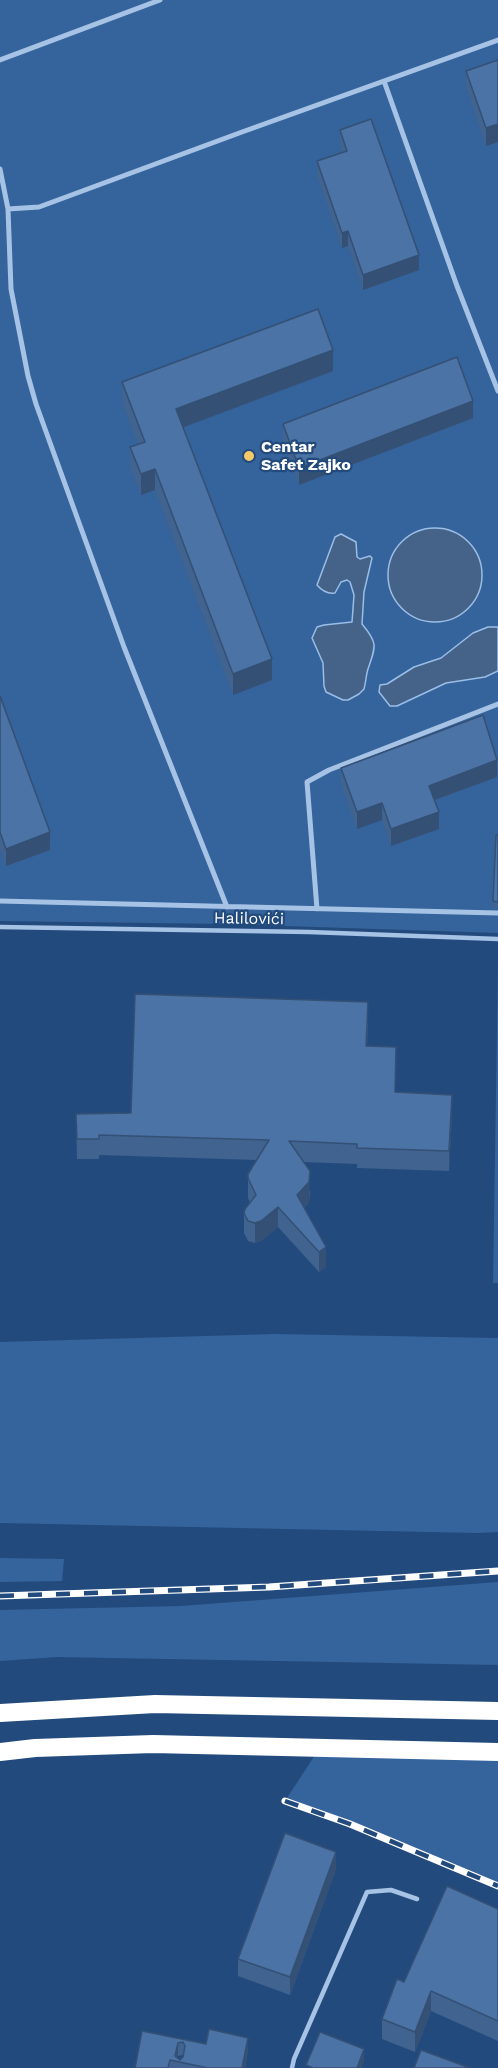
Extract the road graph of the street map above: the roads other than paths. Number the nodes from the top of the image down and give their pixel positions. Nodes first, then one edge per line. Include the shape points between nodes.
1 (160, 0) edge
2 (498, 40) edge
3 (0, 60) edge
4 (384, 81) junction
5 (0, 169) edge
6 (8, 208) junction
7 (498, 391) edge
8 (498, 704) edge
9 (0, 901) edge
10 (227, 907) junction
11 (317, 909) junction
12 (498, 914) edge
13 (0, 927) edge
14 (498, 939) edge
15 (498, 1711) edge
16 (0, 1713) edge
17 (0, 1752) edge
18 (498, 1752) edge
19 (417, 1899) dead end
20 (292, 2068) edge

1 - 3 street
2 - 4 street
4 - 6 street via 39,207
4 - 7 street
5 - 6 street
6 - 10 street via 11,290 36,404 124,647
8 - 11 street via 307,782
9 - 10 street
10 - 11 street
11 - 12 street
13 - 14 lane, Halilovići
15 - 16 highway via 154,1704
17 - 18 highway via 153,1744
19 - 20 lane via 391,1890 367,1892

